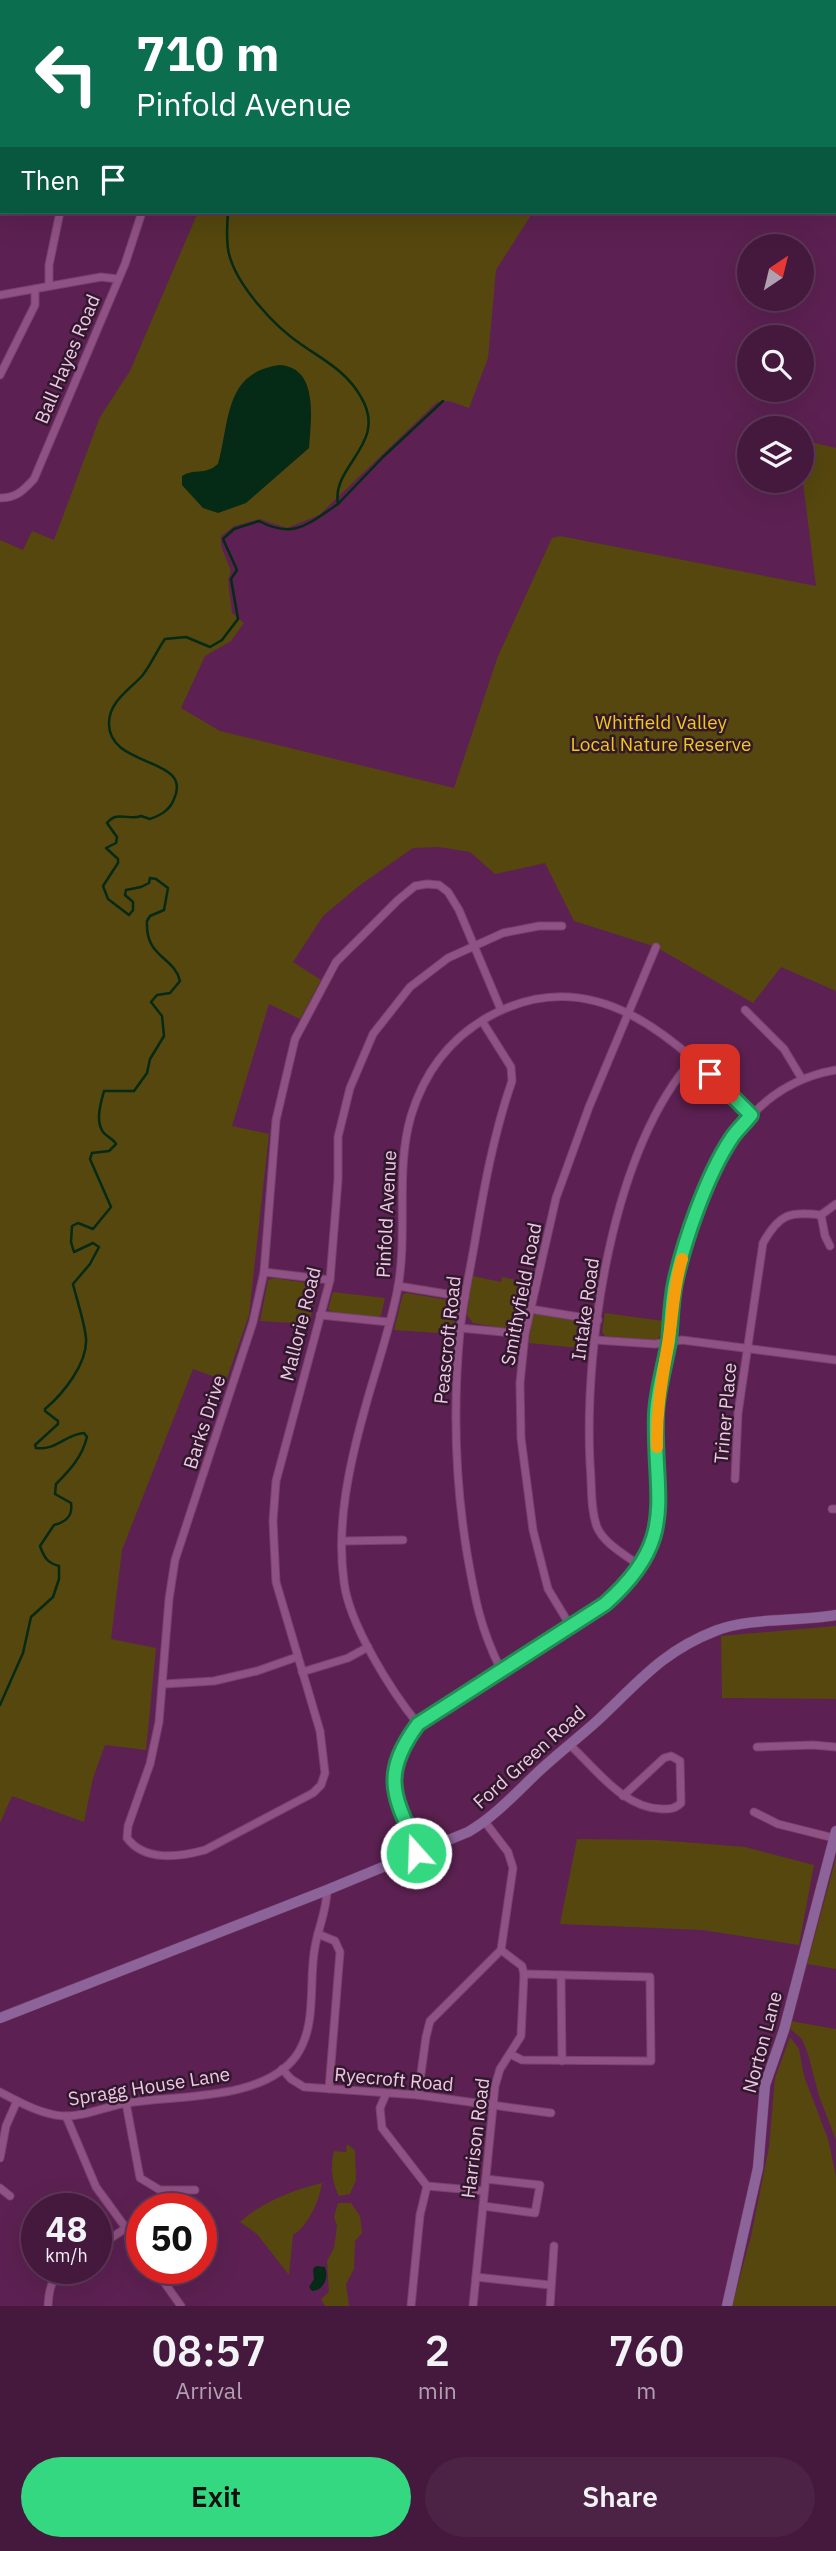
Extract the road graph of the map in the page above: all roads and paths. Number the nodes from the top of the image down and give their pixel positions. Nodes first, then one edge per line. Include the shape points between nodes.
1 (60, 214) edge
2 (141, 214) edge
3 (118, 279) junction
4 (49, 286) junction
5 (35, 289) junction
6 (0, 295) edge
7 (0, 375) edge
8 (0, 498) edge
9 (562, 926) dead end
10 (474, 946) junction
11 (656, 947) dead end
12 (501, 1010) junction
13 (745, 1010) dead end
14 (627, 1013) junction
15 (482, 1021) junction
16 (694, 1058) junction
17 (836, 1070) edge
18 (802, 1079) junction
19 (751, 1115) junction
20 (836, 1204) edge
21 (821, 1215) junction
22 (830, 1246) dead end
23 (264, 1272) junction
24 (330, 1280) junction
25 (398, 1286) junction
26 (465, 1297) junction
27 (530, 1309) junction
28 (320, 1315) junction
29 (598, 1320) junction
30 (389, 1322) junction
31 (460, 1328) junction
32 (526, 1334) junction
33 (596, 1340) junction
34 (668, 1342) junction
35 (746, 1349) junction
36 (836, 1360) edge
37 (735, 1479) dead end
38 (403, 1539) dead end
39 (342, 1541) junction
40 (640, 1566) junction
41 (836, 1615) edge
42 (571, 1628) junction
43 (368, 1647) junction
44 (297, 1657) junction
45 (500, 1670) junction
46 (302, 1672) junction
47 (164, 1684) junction
48 (418, 1724) junction
49 (570, 1745) junction
50 (757, 1747) dead end
51 (836, 1747) edge
52 (623, 1796) junction
53 (754, 1812) dead end
54 (485, 1822) junction
55 (835, 1834) edge
56 (419, 1852) junction
57 (327, 1890) junction
58 (318, 1934) junction
59 (501, 1950) junction
60 (524, 1974) junction
61 (561, 1975) junction
62 (0, 2018) edge
63 (510, 2054) junction
64 (562, 2062) junction
65 (282, 2069) junction
66 (328, 2089) junction
67 (0, 2092) edge
68 (386, 2094) junction
69 (418, 2095) junction
70 (17, 2101) junction
71 (126, 2103) junction
72 (493, 2105) junction
73 (551, 2113) dead end
74 (66, 2116) junction
75 (0, 2158) edge
76 (486, 2179) junction
77 (426, 2186) junction
78 (0, 2188) edge
79 (195, 2190) dead end
80 (484, 2191) junction
81 (10, 2196) dead end
82 (482, 2206) junction
83 (126, 2228) joint
84 (112, 2237) edge
85 (554, 2246) dead end
86 (476, 2277) junction
87 (51, 2284) edge
88 (165, 2284) edge
89 (550, 2285) junction
90 (48, 2306) edge
91 (181, 2306) edge
92 (411, 2306) edge
93 (473, 2306) edge
94 (550, 2306) edge
95 (727, 2306) edge

1 - 4 street
2 - 3 street, Ball Hayes Road
3 - 4 street via 101,277
3 - 8 street, Ball Hayes Road via 34,479 23,492
4 - 5 street
5 - 6 street
5 - 7 street via 35,305
9 - 10 street, Mallorie Road via 503,933
10 - 12 street, Barks Drive
10 - 23 street, Barks Drive via 448,892 427,884 415,886 398,900 336,962 295,1039 282,1093
10 - 24 street, Mallorie Road via 448,958 410,987 373,1034 349,1087 338,1137
11 - 14 street, Smithyfield Road
12 - 14 street, Pinfold Avenue via 529,1001 575,998
12 - 15 street, Pinfold Avenue
13 - 18 street via 784,1049
14 - 16 street, Pinfold Avenue via 650,1024
14 - 27 street, Smithyfield Road via 555,1198
15 - 25 street, Pinfold Avenue via 453,1042 418,1094 405,1145
15 - 26 street, Peascroft Road via 511,1067 512,1081 485,1179
16 - 19 street, Pinfold Avenue
16 - 29 street, Intake Road via 675,1078 645,1136 621,1199
17 - 18 street
18 - 19 street
19 - 34 street via 731,1139 700,1204 674,1283
20 - 21 street
21 - 22 street
21 - 35 street, Triner Place via 787,1215 773,1224 764,1243
23 - 24 street
23 - 47 street, Barks Drive via 253,1322 175,1560
24 - 28 street, Mallorie Road
25 - 26 street
25 - 30 street, Pinfold Avenue
26 - 31 street, Peascroft Road
27 - 29 street
27 - 32 street, Smithyfield Road
28 - 30 street
28 - 44 street, Mallorie Road via 276,1481 274,1508 276,1582
29 - 33 street, Intake Road
30 - 39 street, Pinfold Avenue via 351,1464
31 - 32 street
31 - 45 street, Peascroft Road via 455,1398 461,1516 476,1609
32 - 42 street, Smithyfield Road via 520,1383 521,1438 533,1530 548,1589
33 - 34 street
33 - 40 street, Intake Road via 589,1435 597,1528
34 - 35 street
34 - 40 street via 656,1413 659,1508
35 - 36 street
35 - 37 street, Triner Place
38 - 39 street
39 - 43 street, Pinfold Avenue via 349,1607
40 - 42 street via 619,1591
41 - 49 main road, Ford Green Road via 738,1624 690,1642 639,1678
42 - 45 street
43 - 46 street
43 - 48 street, Pinfold Avenue
44 - 46 street, Mallorie Road
44 - 47 street via 214,1681
45 - 48 street
46 - 47 street, Barks Drive via 320,1731 325,1773 321,1785 205,1850 187,1855 151,1854 127,1838 150,1764
48 - 56 street via 403,1744 394,1774 395,1799
49 - 52 street
49 - 54 main road, Ford Green Road
50 - 51 street
52 - 52 street via 664,1758 680,1760 678,1807 659,1809
53 - 55 street via 778,1824
54 - 56 main road, Ford Green Road
54 - 59 street via 508,1852 513,1868
55 - 95 main road, Norton Lane via 784,2030 765,2085 758,2168
56 - 57 main road, Ford Green Road
57 - 58 street, Spragg House Lane
57 - 62 main road, Ford Green Road
58 - 65 street, Spragg House Lane via 306,2034 296,2055
58 - 66 street via 335,1941 340,1952
59 - 60 street via 522,1966
59 - 69 street via 430,2021
60 - 61 street
60 - 63 street, Harrison Road via 521,2036
61 - 64 street
61 - 64 street via 650,1977 651,2061
63 - 64 street via 522,2060
63 - 72 street, Harrison Road via 500,2069
65 - 66 street, Ryecroft Road via 304,2087
65 - 71 street, Spragg House Lane via 249,2086 216,2094
66 - 68 street, Ryecroft Road
67 - 70 street, Spragg House Lane
68 - 69 street, Ryecroft Road
68 - 77 street via 380,2108 382,2129
69 - 72 street, Ryecroft Road
70 - 74 street, Spragg House Lane
70 - 75 street
71 - 74 street, Spragg House Lane
71 - 79 street via 140,2178 160,2190
72 - 73 street, Ryecroft Road
72 - 76 street, Harrison Road
74 - 83 street via 96,2187
76 - 80 street, Harrison Road
76 - 82 street via 540,2185 535,2213
77 - 80 street
77 - 92 street
78 - 81 street
80 - 82 street, Harrison Road
82 - 86 street, Harrison Road
83 - 84 street
85 - 89 street
86 - 89 street
86 - 93 street, Harrison Road
87 - 90 street
88 - 91 street
89 - 94 street

